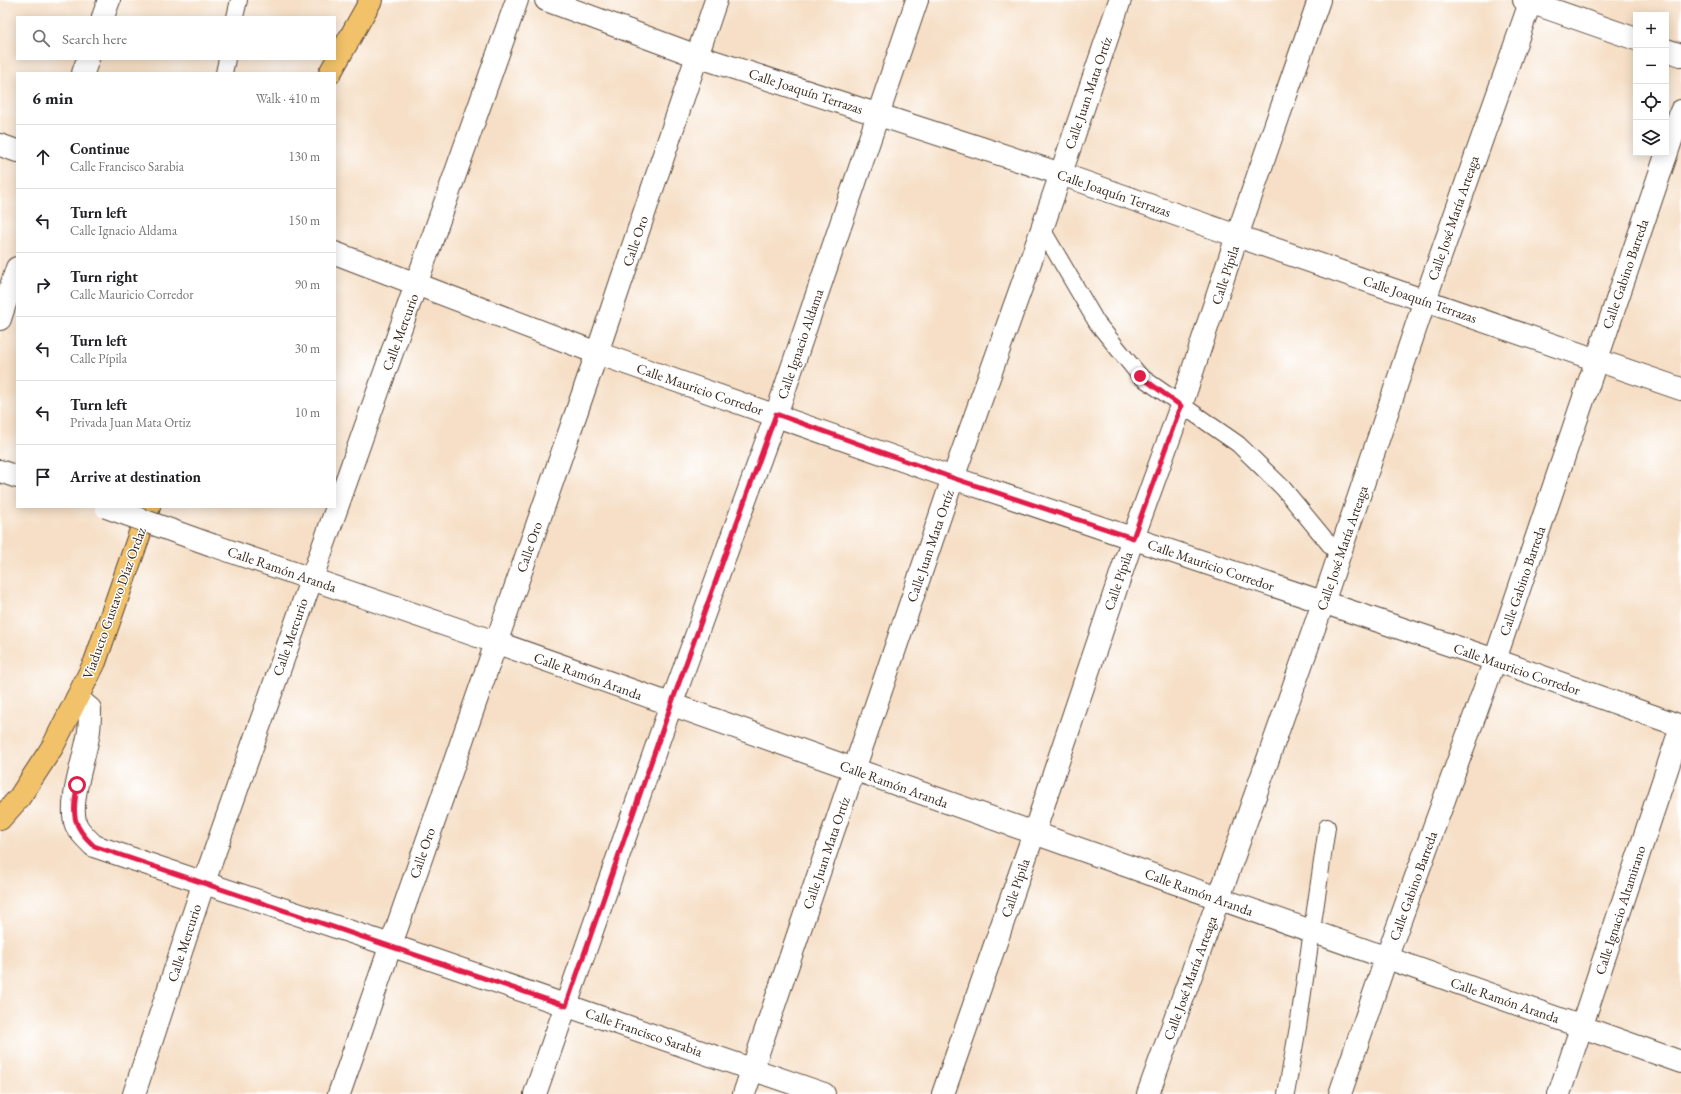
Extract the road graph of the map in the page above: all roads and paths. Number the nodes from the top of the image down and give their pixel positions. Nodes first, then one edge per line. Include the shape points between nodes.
1 (109, 0) edge
2 (239, 0) edge
3 (372, 0) edge
4 (517, 0) edge
5 (546, 0) edge
6 (716, 0) edge
7 (917, 0) edge
8 (1120, 0) edge
9 (1319, 0) edge
10 (1528, 1) edge
11 (103, 16) edge
12 (235, 16) edge
13 (1633, 38) edge
14 (1669, 51) edge
15 (1681, 55) edge
16 (697, 56) junction
17 (88, 60) edge
18 (227, 60) edge
19 (83, 72) edge
20 (224, 72) edge
21 (331, 72) edge
22 (1681, 111) edge
23 (878, 114) junction
24 (0, 145) edge
25 (16, 151) edge
26 (1061, 174) junction
27 (1042, 229) junction
28 (1237, 236) junction
29 (336, 253) edge
30 (16, 271) edge
31 (416, 285) junction
32 (1425, 300) junction
33 (0, 319) edge
34 (597, 354) junction
35 (1596, 359) junction
36 (1681, 389) edge
37 (1181, 406) junction
38 (776, 414) junction
39 (0, 471) edge
40 (16, 477) edge
41 (953, 478) junction
42 (336, 507) edge
43 (109, 508) edge
44 (149, 508) edge
45 (336, 508) edge
46 (1133, 538) junction
47 (1339, 556) junction
48 (310, 579) junction
49 (1323, 603) junction
50 (495, 642) junction
51 (1495, 660) junction
52 (77, 698) junction
53 (671, 705) junction
54 (1681, 726) edge
55 (855, 770) junction
56 (0, 819) edge
57 (1327, 827) dead end
58 (1034, 833) junction
59 (204, 882) junction
60 (1219, 898) junction
61 (1311, 932) junction
62 (390, 945) junction
63 (1386, 959) junction
64 (566, 1006) junction
65 (1581, 1027) junction
66 (1681, 1062) edge
67 (752, 1070) junction
68 (134, 1094) edge
69 (339, 1094) edge
70 (535, 1094) edge
71 (744, 1094) edge
72 (824, 1094) edge
73 (943, 1094) edge
74 (1148, 1094) edge
75 (1286, 1094) edge
76 (1340, 1094) edge
77 (1559, 1094) edge

1 - 11 street
2 - 12 lane
3 - 21 main road
4 - 31 street, Calle Mercurio
5 - 16 street, Calle Joaquín Terrazas
6 - 16 street, Calle Oro
7 - 23 street, Calle Ignacio Aldama
8 - 26 street, Calle Juan Mata Ortíz
9 - 28 street, Calle Pípila
10 - 13 street
10 - 32 street, Calle José María Arteaga
14 - 15 street
16 - 23 street, Calle Joaquín Terrazas
16 - 34 street, Calle Oro
17 - 19 street
18 - 20 lane
22 - 35 street, Calle Gabino Barreda
23 - 26 street, Calle Joaquín Terrazas
23 - 38 street, Calle Ignacio Aldama
24 - 25 street
26 - 27 street, Calle Juan Mata Ortíz
26 - 28 street, Calle Joaquín Terrazas
27 - 37 lane via 1097,323 1140,376
27 - 41 street, Calle Juan Mata Ortíz
28 - 32 street, Calle Joaquín Terrazas
28 - 37 street, Calle Pípila
29 - 31 street, Calle Mauricio Corredor
30 - 33 street
31 - 34 street, Calle Mauricio Corredor
31 - 42 street, Calle Mercurio
32 - 35 street, Calle Joaquín Terrazas
32 - 47 street, Calle José María Arteaga
34 - 38 street, Calle Mauricio Corredor
34 - 50 street, Calle Oro
35 - 36 street, Calle Joaquín Terrazas
35 - 51 street, Calle Gabino Barreda
37 - 46 street, Calle Pípila
37 - 47 lane via 1238,444 1283,488
38 - 41 street, Calle Mauricio Corredor
38 - 53 street, Calle Ignacio Aldama
39 - 40 street
41 - 46 street, Calle Mauricio Corredor
41 - 55 street, Calle Juan Mata Ortíz
43 - 48 street, Calle Ramón Aranda, bridge
44 - 52 main road, Viaducto Gustavo Díaz Ordaz via 95,662
45 - 48 street, Calle Mercurio
46 - 49 street, Calle Mauricio Corredor
46 - 58 street, Calle Pípila
47 - 49 street, Calle José María Arteaga
48 - 50 street, Calle Ramón Aranda
48 - 59 street, Calle Mercurio
49 - 51 street, Calle Mauricio Corredor
49 - 60 street, Calle José María Arteaga
50 - 53 street, Calle Ramón Aranda
50 - 62 street, Calle Oro
51 - 54 street, Calle Mauricio Corredor
51 - 63 street, Calle Gabino Barreda
52 - 56 main road, Viaducto Gustavo Díaz Ordaz via 53,746 18,798
52 - 59 street, Calle Francisco Sarabia via 90,709 88,736 74,810 76,825 84,837 94,846
53 - 55 street, Calle Ramón Aranda
53 - 64 street, Calle Ignacio Aldama
54 - 65 street, Calle Ignacio Altamirano
55 - 58 street, Calle Ramón Aranda
55 - 67 street, Calle Juan Mata Ortíz
57 - 61 lane
58 - 60 street, Calle Ramón Aranda
58 - 73 street, Calle Pípila
59 - 62 street, Calle Francisco Sarabia
59 - 68 street, Calle Mercurio
60 - 61 street, Calle Ramón Aranda
60 - 74 street, Calle José María Arteaga
61 - 63 street, Calle Ramón Aranda
61 - 75 lane
62 - 64 street, Calle Francisco Sarabia
62 - 69 street, Calle Oro
63 - 65 street, Calle Ramón Aranda
63 - 76 street, Calle Gabino Barreda
64 - 67 street, Calle Francisco Sarabia
64 - 70 street, Calle Ignacio Aldama
65 - 66 street, Calle Ramón Aranda
65 - 77 street, Calle Ignacio Altamirano
67 - 71 street, Calle Juan Mata Ortíz
67 - 72 street, Calle Francisco Sarabia

